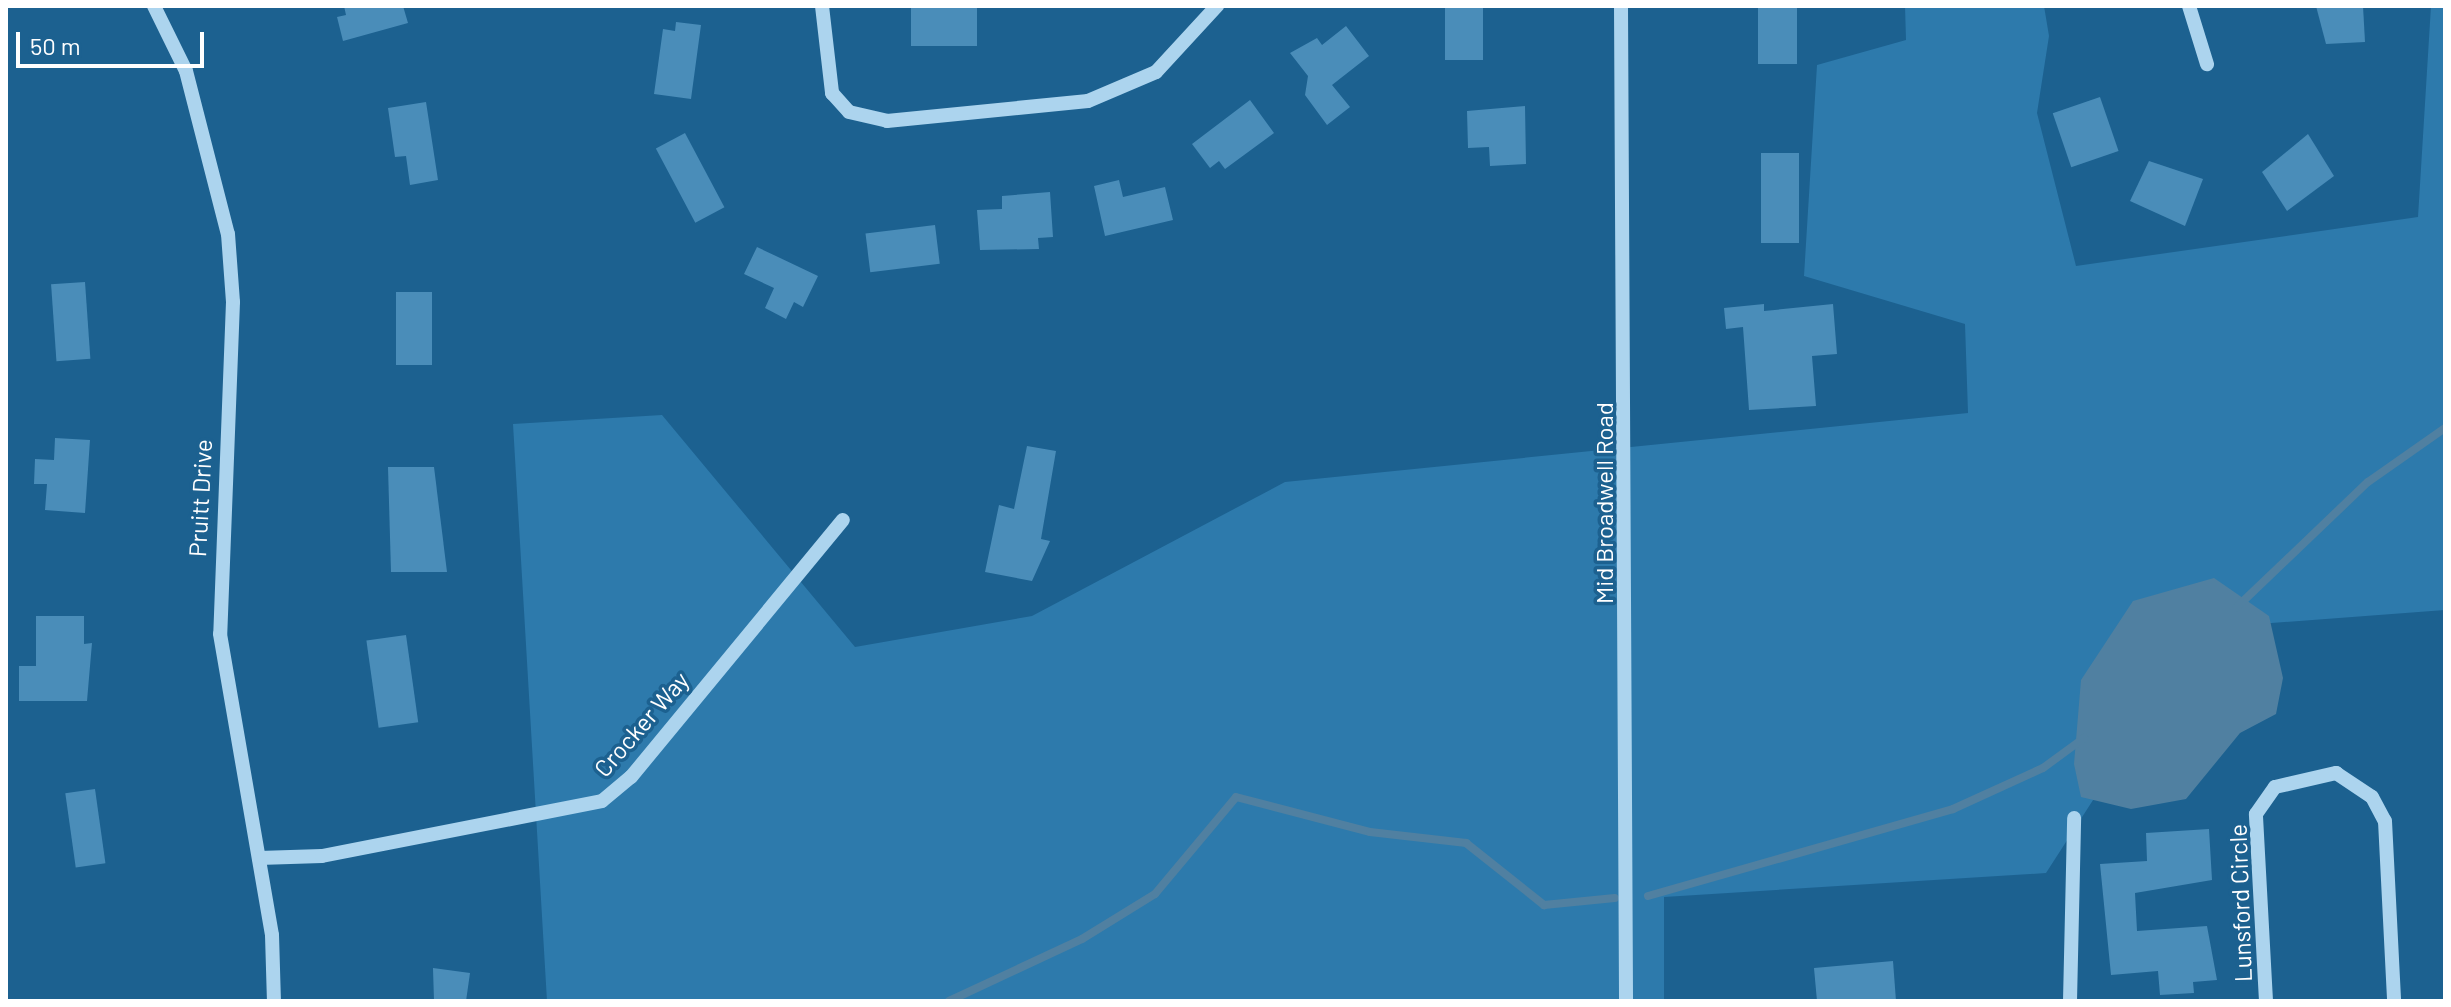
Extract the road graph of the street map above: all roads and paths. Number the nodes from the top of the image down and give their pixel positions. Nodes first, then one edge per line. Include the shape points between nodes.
1 (154, 6) edge
2 (822, 6) edge
3 (1217, 6) edge
4 (1621, 6) edge
5 (2189, 6) edge
6 (2207, 64) dead end
7 (843, 520) dead end
8 (2074, 818) dead end
9 (259, 858) junction
10 (274, 1001) edge
11 (1626, 1001) edge
12 (2070, 1001) edge
13 (2266, 1001) edge
14 (2394, 1001) edge

1 - 9 street, Pruitt Drive via 186,71 228,234 233,302 220,634
2 - 3 street via 832,93 849,112 887,121 1088,101 1156,72
4 - 11 street, Mid Broadwell Road
5 - 6 street
7 - 9 street, Crocker Way via 631,777 602,801 322,856
8 - 12 street
9 - 10 street, Pruitt Drive
13 - 14 street, Lunsford Circle via 2256,814 2275,787 2336,773 2372,797 2385,821

